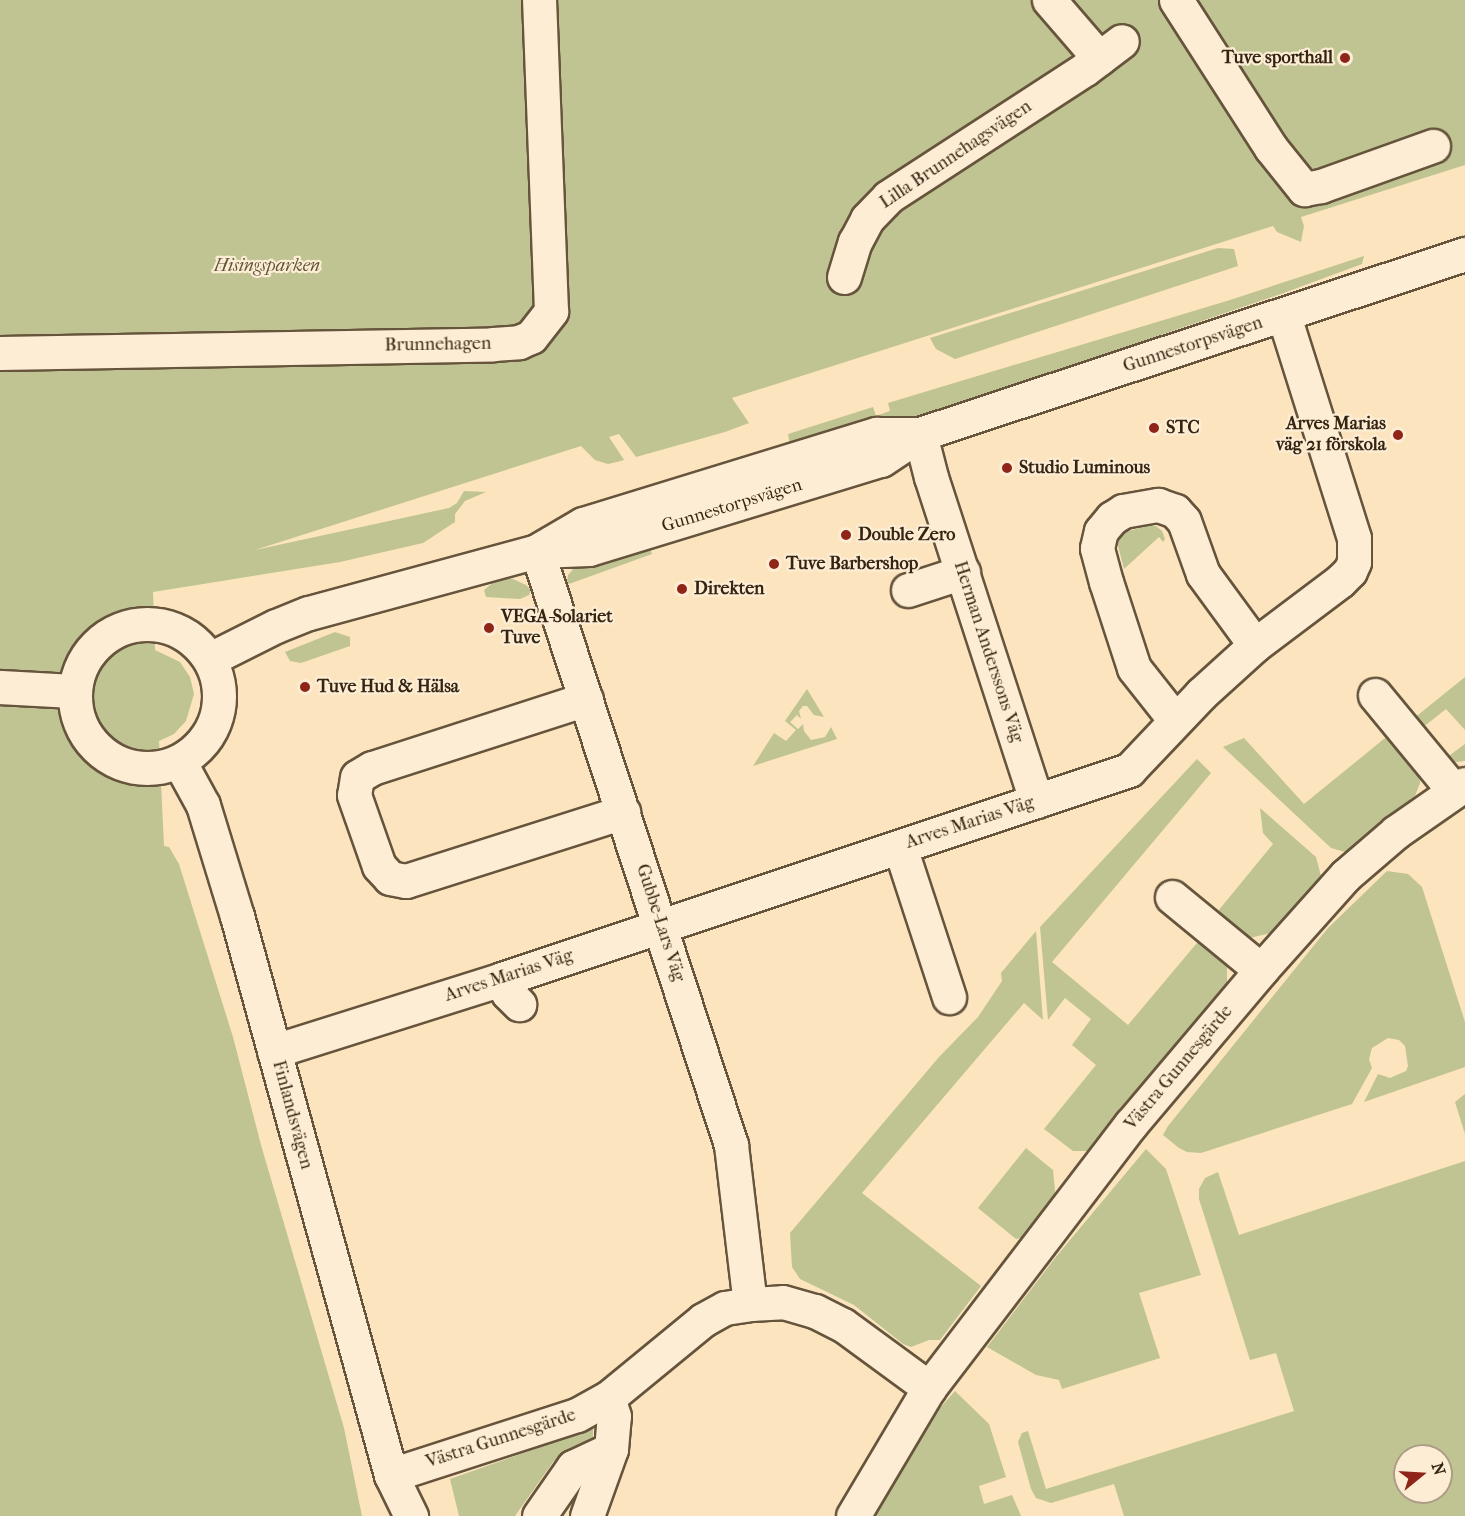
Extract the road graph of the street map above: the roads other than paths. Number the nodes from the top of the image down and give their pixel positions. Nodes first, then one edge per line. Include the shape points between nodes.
1 (539, 0) edge
2 (1049, 0) edge
3 (1176, 0) edge
4 (1433, 146) dead end
5 (1465, 254) edge
6 (844, 277) dead end
7 (1284, 316) junction
8 (0, 353) edge
9 (920, 434) junction
10 (537, 551) junction
11 (963, 572) junction
12 (908, 590) dead end
13 (1255, 645) junction
14 (210, 659) junction
15 (0, 687) edge
16 (75, 691) junction
17 (1375, 695) dead end
18 (586, 699) junction
19 (1175, 720) junction
20 (179, 761) junction
21 (1459, 787) edge
22 (1036, 801) junction
23 (624, 812) junction
24 (900, 846) junction
25 (1172, 897) dead end
26 (661, 926) junction
27 (1261, 970) junction
28 (949, 997) dead end
29 (274, 1052) junction
30 (750, 1304) junction
31 (929, 1388) junction
32 (609, 1398) junction
33 (611, 1449) junction
34 (391, 1474) junction
35 (393, 1516) edge
36 (411, 1516) edge
37 (539, 1516) edge
38 (588, 1516) edge
39 (853, 1516) edge

1 - 8 street, Brunnehagen via 551,311 531,337 494,344
2 - 6 street, Lilla Brunnehagsvägen via 1111,50 888,197 867,219
3 - 4 street via 1271,148 1304,189
5 - 7 street, Gunnestorpsvägen
7 - 9 street, Gunnestorpsvägen
7 - 13 street, Arves Marias Väg via 1356,552 1350,571 1340,581
9 - 10 street, Gunnestorpsvägen via 876,434 584,524
9 - 11 street, Herman Anderssons Väg
10 - 14 street, Gunnestorpsvägen via 309,613
10 - 18 street, Gubbe-Lars Väg
11 - 12 street
11 - 22 street, Herman Anderssons Väg
13 - 19 street, Arves Marias Väg
13 - 19 street via 1203,574 1184,522 1175,512 1158,505 1123,511 1112,518 1101,531 1097,548 1106,582 1134,668
14 - 16 street via 183,633 154,623 123,627 96,644 80,670
14 - 20 street via 219,682 218,714 204,741
15 - 16 street
16 - 20 street via 84,731 105,755 118,762 149,768
17 - 21 street
18 - 23 street, Gubbe-Lars Väg
18 - 23 street via 372,768 357,777 354,795 379,866 390,878 406,882
19 - 22 street, Arves Marias Väg via 1129,770
20 - 29 street, Finlandsvägen via 202,805
21 - 27 street, Västra Gunnesgärde via 1396,832 1346,875
22 - 24 street, Arves Marias Väg
23 - 26 street, Gubbe-Lars Väg
24 - 26 street, Arves Marias Väg
24 - 28 street
25 - 27 street
26 - 29 street, Arves Marias Väg via 511,991
26 - 30 street, Gubbe-Lars Väg via 679,1015 731,1145
27 - 31 street, Västra Gunnesgärde via 1131,1124
29 - 34 street, Finlandsvägen
30 - 31 street, Västra Gunnesgärde via 783,1302 815,1311 843,1325
30 - 32 street, Västra Gunnesgärde via 725,1308 703,1320
31 - 39 street, Västra Gunnesgärde
32 - 33 street via 614,1416
32 - 34 street, Västra Gunnesgärde via 577,1415
33 - 37 street via 573,1467
33 - 38 street
34 - 35 street, Finlandsvägen
34 - 36 street, Finlandsvägen

